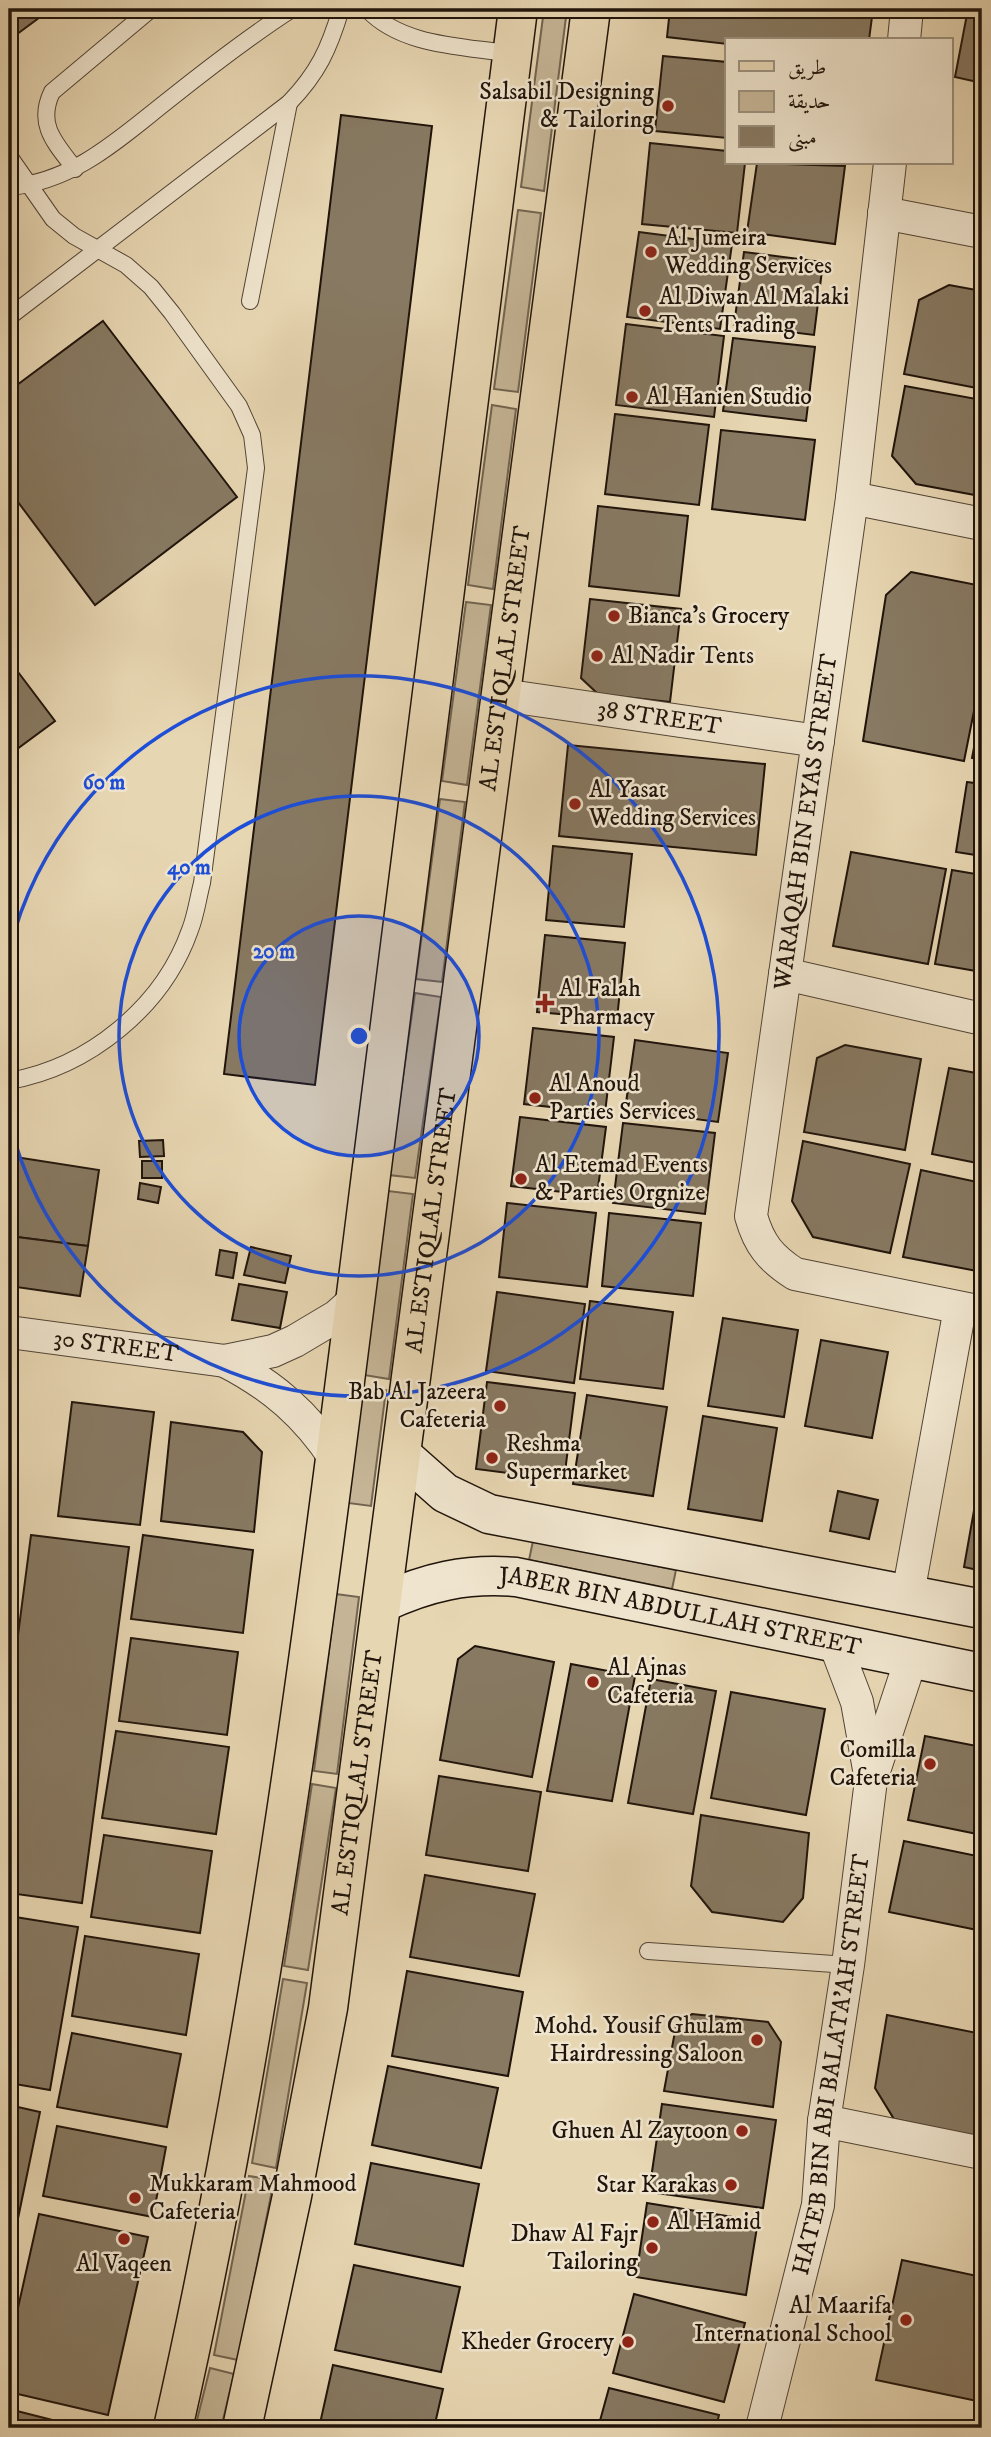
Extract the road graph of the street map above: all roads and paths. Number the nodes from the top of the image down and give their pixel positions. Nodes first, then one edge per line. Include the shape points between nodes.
1 (151, 9) edge
2 (292, 9) edge
3 (341, 9) edge
4 (367, 9) edge
5 (518, 9) edge
6 (591, 9) edge
7 (907, 9) edge
8 (904, 38) edge
9 (513, 54) junction
10 (289, 103) junction
11 (9, 156) edge
12 (890, 164) edge
13 (75, 170) junction
14 (32, 186) junction
15 (9, 187) edge
16 (884, 213) junction
17 (982, 232) edge
18 (100, 248) junction
19 (250, 301) dead end
20 (9, 317) edge
21 (852, 498) junction
22 (982, 524) edge
23 (502, 695) junction
24 (818, 741) junction
25 (785, 974) junction
26 (982, 1019) edge
27 (9, 1081) edge
28 (355, 1300) junction
29 (971, 1310) edge
30 (9, 1332) edge
31 (225, 1361) junction
32 (402, 1455) junction
33 (336, 1460) junction
34 (858, 1585) junction
35 (908, 1594) junction
36 (382, 1603) junction
37 (982, 1609) edge
38 (755, 1627) junction
39 (835, 1644) junction
40 (911, 1659) junction
41 (982, 1673) edge
42 (871, 1780) junction
43 (648, 1951) dead end
44 (848, 1965) junction
45 (824, 2121) junction
46 (982, 2153) edge
47 (173, 2428) edge
48 (242, 2428) edge
49 (762, 2428) edge

1 - 13 lane via 52,92 45,106 50,137
2 - 13 lane
3 - 10 lane via 327,53
4 - 9 lane via 414,37
5 - 9 main road
6 - 23 main road, AL ESTIQLAL STREET
7 - 8 street
9 - 28 main road
10 - 18 lane
10 - 19 lane
11 - 14 lane
12 - 16 street, WARAQAH BIN EYAS STREET
13 - 14 lane
14 - 15 lane
14 - 18 lane via 54,219 74,236
16 - 17 street
16 - 21 street, WARAQAH BIN EYAS STREET
18 - 20 lane
18 - 27 lane via 151,287 239,406 252,435 256,468 202,883 190,930 169,973 139,1012 102,1043 59,1067
21 - 22 street
21 - 24 street, WARAQAH BIN EYAS STREET
23 - 24 street, 38 STREET
23 - 32 main road, AL ESTIQLAL STREET
24 - 25 street, WARAQAH BIN EYAS STREET
25 - 26 street
25 - 29 street, WARAQAH BIN EYAS STREET via 753,1191 751,1216 758,1240 774,1261 795,1274
28 - 31 street, 30 STREET via 295,1341
28 - 33 main road
29 - 35 street
30 - 31 street, 30 STREET
31 - 33 street, 30 STREET via 288,1402
32 - 34 street via 445,1493 489,1514
32 - 36 main road, AL ESTIQLAL STREET
33 - 47 main road via 268,1942
34 - 35 street
34 - 38 street via 769,1591 754,1606
35 - 37 street
36 - 38 street, JABER BIN ABDULLAH STREET via 446,1578 492,1575
36 - 48 main road, AL ESTIQLAL STREET via 328,2008
38 - 39 street, JABER BIN ABDULLAH STREET
39 - 40 street, JABER BIN ABDULLAH STREET
39 - 42 street, HATEB BIN ABI BALATA'AH STREET via 857,1702
40 - 41 street, JABER BIN ABDULLAH STREET
40 - 42 street, HATEB BIN ABI BALATA'AH STREET
42 - 44 street, HATEB BIN ABI BALATA'AH STREET
43 - 44 lane
44 - 45 street, HATEB BIN ABI BALATA'AH STREET
45 - 46 street
45 - 49 street, HATEB BIN ABI BALATA'AH STREET via 818,2205

